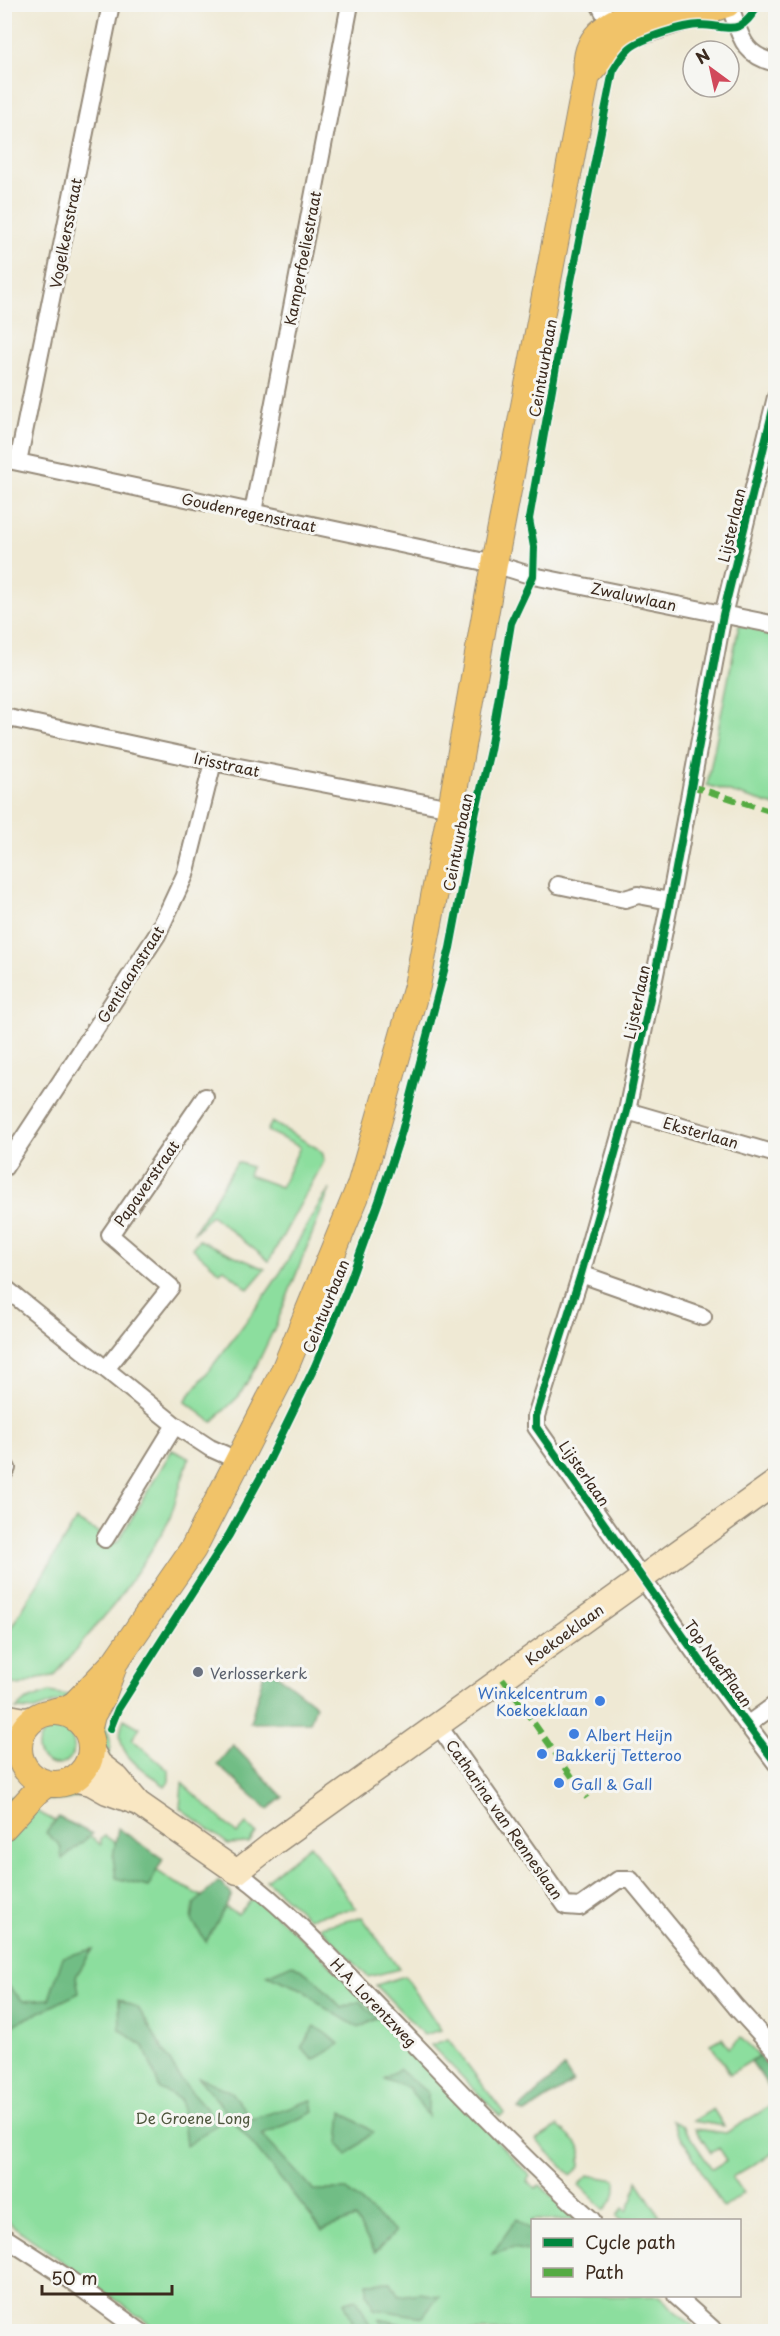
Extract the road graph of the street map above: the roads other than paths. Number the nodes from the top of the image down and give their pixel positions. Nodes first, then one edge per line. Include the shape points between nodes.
1 (111, 4) edge
2 (350, 4) edge
3 (660, 4) edge
4 (728, 4) edge
5 (610, 24) edge
6 (776, 63) edge
7 (776, 397) edge
8 (11, 460) edge
9 (253, 513) junction
10 (494, 564) junction
11 (723, 615) junction
12 (776, 625) edge
13 (4, 717) edge
14 (213, 762) junction
15 (451, 808) junction
16 (558, 885) dead end
17 (670, 901) junction
18 (205, 1097) dead end
19 (627, 1111) junction
20 (776, 1154) edge
21 (4, 1168) edge
22 (581, 1274) junction
23 (4, 1287) edge
24 (703, 1317) dead end
25 (106, 1369) junction
26 (175, 1425) junction
27 (239, 1461) junction
28 (4, 1466) edge
29 (4, 1473) edge
30 (776, 1482) edge
31 (105, 1539) dead end
32 (641, 1577) junction
33 (115, 1662) junction
34 (776, 1704) edge
35 (45, 1714) junction
36 (4, 1716) edge
37 (438, 1725) junction
38 (747, 1725) junction
39 (90, 1741) junction
40 (16, 1751) edge
41 (776, 1763) edge
42 (73, 1779) junction
43 (46, 1784) junction
44 (138, 1803) junction
45 (4, 1810) edge
46 (4, 1827) edge
47 (237, 1872) junction
48 (776, 2051) edge
49 (591, 2219) edge
50 (4, 2237) edge
51 (678, 2297) edge
52 (141, 2331) edge
53 (716, 2331) edge

1 - 8 street, Vogelkersstraat
2 - 9 street, Kamperfoeliestraat
3 - 5 main road, Ceintuurbaan
4 - 5 main road, Ceintuurbaan via 637,33
4 - 6 street via 750,53
5 - 10 main road, Ceintuurbaan via 607,52 587,75
7 - 11 street, Lijsterlaan
8 - 9 street, Goudenregenstraat
9 - 10 street, Goudenregenstraat
10 - 11 street, Zwaluwlaan via 533,576
10 - 15 main road, Ceintuurbaan
11 - 12 street, Zwaluwlaan
11 - 17 street, Lijsterlaan
13 - 14 street, Irisstraat
14 - 15 street, Irisstraat
14 - 21 street, Gentiaanstraat via 185,875 157,935
15 - 27 main road, Ceintuurbaan via 417,986 360,1186 283,1373
16 - 17 street via 625,899 638,895
17 - 19 street, Lijsterlaan
18 - 25 street, Papaverstraat via 110,1235 171,1287
19 - 20 street, Eksterlaan
19 - 22 street, Lijsterlaan
22 - 24 street
22 - 32 street, Lijsterlaan via 536,1416 536,1427
23 - 25 street
25 - 26 street
26 - 27 street
26 - 31 street
27 - 33 main road, Ceintuurbaan via 193,1549
28 - 29 street
30 - 32 street, Koekoeklaan
32 - 37 street, Koekoeklaan
32 - 38 street, Top Naefflaan
33 - 35 main road, Ceintuurbaan via 75,1704
33 - 39 main road, Ceintuurbaan via 92,1715
34 - 38 street
35 - 36 street via 26,1720
35 - 39 main road via 75,1716
35 - 40 main road via 27,1726
37 - 47 street, Koekoeklaan
37 - 48 street, Catharina van Renneslaan via 566,1906 580,1907 618,1880 631,1880
38 - 41 street, Top Naefflaan
39 - 42 main road via 89,1762
39 - 44 street, H.A. Lorentzweg via 99,1764
40 - 43 main road via 32,1778
40 - 45 main road via 20,1782
42 - 43 main road
42 - 44 street, H.A. Lorentzweg
43 - 46 main road
44 - 47 street, H.A. Lorentzweg
47 - 49 street, H.A. Lorentzweg via 321,1947 542,2176
50 - 52 street
51 - 53 street

